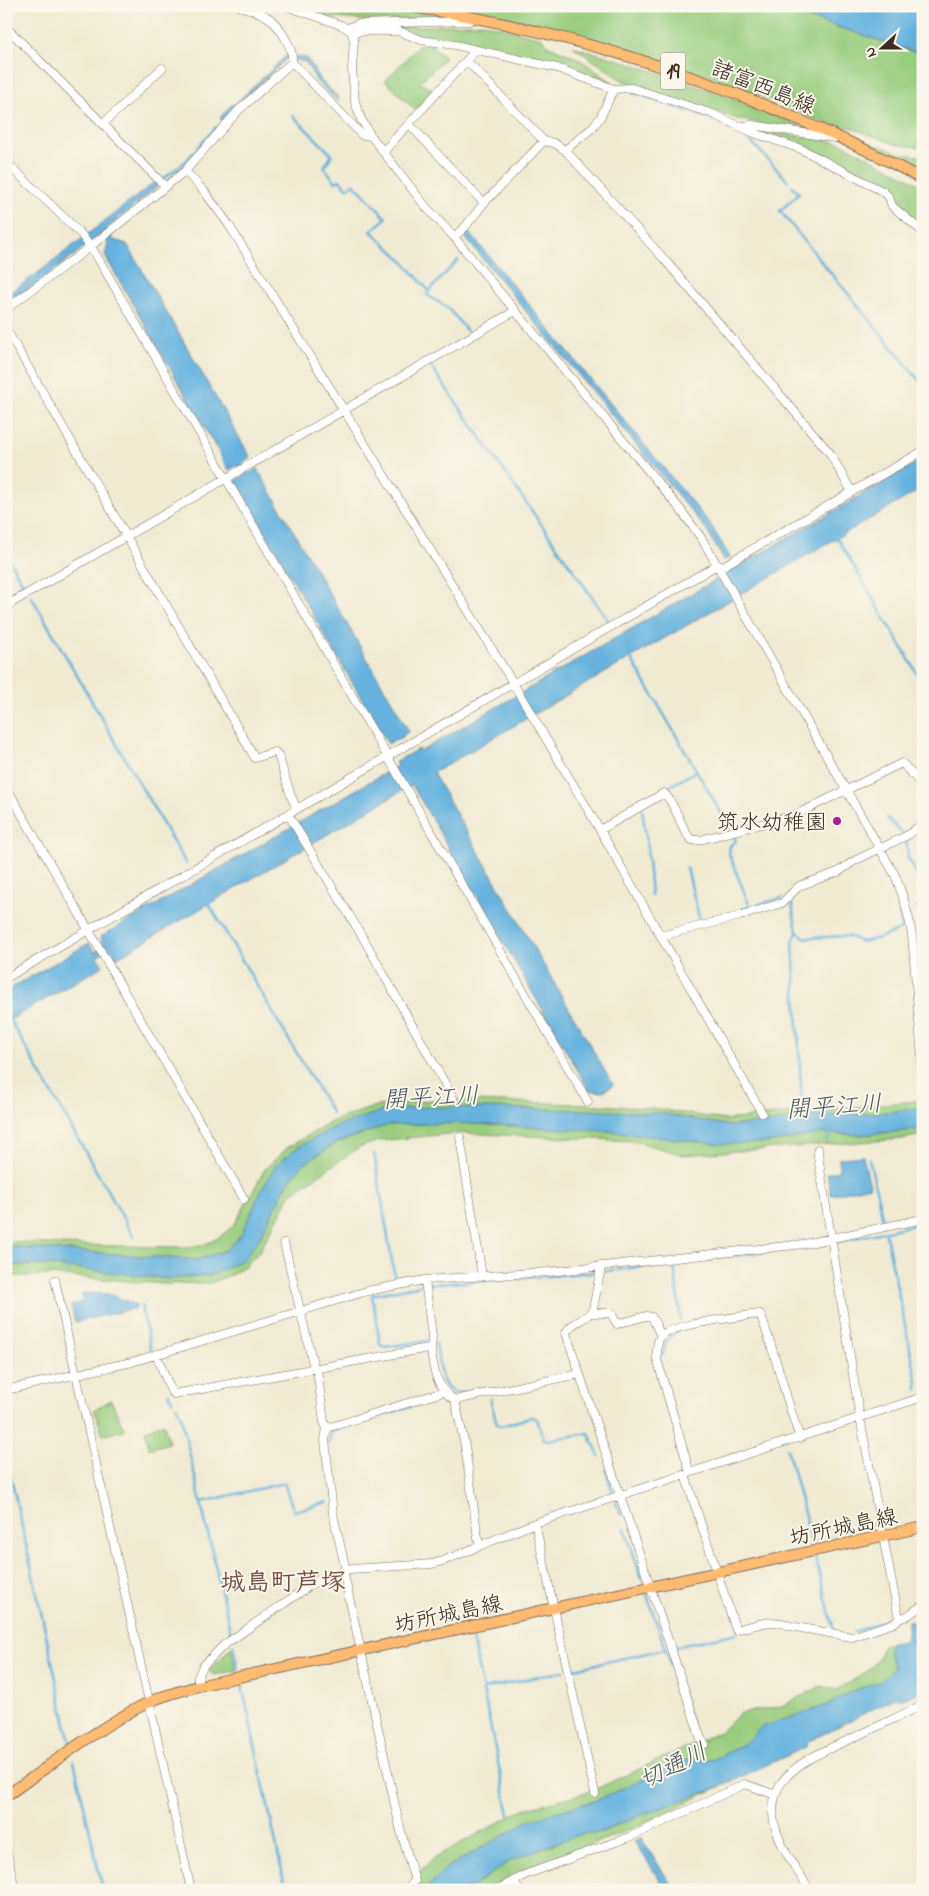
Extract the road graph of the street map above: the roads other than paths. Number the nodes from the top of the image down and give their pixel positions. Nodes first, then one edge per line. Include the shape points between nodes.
1 (240, 6) edge
2 (286, 6) edge
3 (407, 6) edge
4 (477, 17) junction
5 (6, 28) edge
6 (350, 31) junction
7 (476, 50) junction
8 (292, 59) junction
9 (467, 61) junction
10 (162, 68) dead end
11 (614, 89) junction
12 (103, 124) junction
13 (409, 124) junction
14 (741, 126) junction
15 (371, 136) junction
16 (840, 137) junction
17 (544, 141) junction
18 (565, 150) junction
19 (383, 152) junction
20 (6, 162) edge
21 (185, 172) junction
22 (923, 180) edge
23 (166, 186) junction
24 (484, 203) junction
25 (923, 232) edge
26 (454, 238) junction
27 (90, 246) junction
28 (6, 309) edge
29 (516, 311) junction
30 (6, 329) edge
31 (343, 410) junction
32 (922, 453) edge
33 (226, 478) junction
34 (852, 492) junction
35 (127, 537) junction
36 (717, 565) junction
37 (6, 606) edge
38 (513, 684) junction
39 (388, 756) junction
40 (923, 786) edge
41 (6, 787) edge
42 (846, 790) junction
43 (297, 809) junction
44 (288, 814) junction
45 (923, 823) edge
46 (600, 830) junction
47 (879, 848) junction
48 (88, 930) junction
49 (660, 936) junction
50 (6, 978) edge
51 (923, 1070) edge
52 (453, 1098) dead end
53 (588, 1102) dead end
54 (762, 1113) dead end
55 (460, 1137) dead end
56 (818, 1149) dead end
57 (244, 1199) dead end
58 (923, 1219) edge
59 (831, 1239) junction
60 (284, 1243) dead end
61 (600, 1266) junction
62 (482, 1276) junction
63 (55, 1280) dead end
64 (425, 1280) junction
65 (300, 1312) junction
66 (591, 1314) junction
67 (661, 1336) junction
68 (431, 1349) junction
69 (156, 1354) junction
70 (316, 1368) junction
71 (579, 1374) junction
72 (75, 1375) junction
73 (6, 1390) edge
74 (442, 1392) junction
75 (923, 1397) edge
76 (455, 1400) junction
77 (860, 1418) junction
78 (327, 1428) junction
79 (800, 1438) junction
80 (687, 1474) junction
81 (620, 1496) junction
82 (535, 1523) junction
83 (923, 1527) edge
84 (883, 1536) junction
85 (479, 1545) junction
86 (345, 1569) junction
87 (717, 1572) junction
88 (650, 1587) junction
89 (923, 1605) edge
90 (554, 1608) junction
91 (899, 1619) junction
92 (361, 1651) junction
93 (198, 1686) junction
94 (148, 1702) junction
95 (923, 1705) edge
96 (705, 1744) dead end
97 (595, 1794) dead end
98 (776, 1795) junction
99 (6, 1796) edge
100 (6, 1848) edge
101 (513, 1881) junction
102 (15, 1890) edge
103 (191, 1890) edge
104 (405, 1890) edge
105 (497, 1890) edge
106 (519, 1890) edge
107 (810, 1890) edge

1 - 8 street via 273,22 288,43
2 - 6 street
3 - 4 main road, 諸富西島線 / 19
4 - 6 street via 469,21 358,24
4 - 16 main road, 諸富西島線 / 19 via 647,61 746,97
5 - 12 street
6 - 7 street via 399,31 422,40
6 - 15 street via 354,40 352,78 355,102
7 - 9 street
7 - 11 street via 557,68
8 - 15 street via 362,135
8 - 21 street via 238,111
9 - 13 street
9 - 17 street
10 - 12 street
11 - 14 street via 632,88
11 - 18 street via 600,118
12 - 23 street
13 - 19 street
13 - 24 street
14 - 16 street
14 - 25 street via 801,149 884,192 892,206
15 - 19 street
16 - 22 main road, 諸富西島線 / 19
17 - 18 street via 554,142
17 - 24 street
18 - 34 street via 664,259 829,452
19 - 26 street
20 - 27 street
21 - 23 street
21 - 31 street via 229,225
23 - 27 street
24 - 26 street
26 - 29 street
27 - 28 street
27 - 33 street
29 - 31 street
29 - 36 street via 680,509
30 - 35 street
31 - 33 street
31 - 38 street
32 - 34 street
33 - 35 street
33 - 39 street
34 - 36 street via 723,566
35 - 37 street
35 - 43 street via 255,758 275,752 278,755
36 - 38 street
36 - 42 street
38 - 39 street
38 - 46 street
39 - 43 street
39 - 53 street
40 - 42 street via 902,762
41 - 48 street
42 - 46 street via 783,819 700,840 692,840 688,836 676,808 664,793
42 - 47 street
43 - 44 street
44 - 48 street
44 - 52 street
45 - 47 street via 908,835
46 - 49 street
47 - 49 street via 838,872 799,886 779,904
47 - 51 street via 895,875 910,916
48 - 50 street
48 - 57 street
49 - 54 street
55 - 62 street
56 - 59 street
58 - 59 street
59 - 61 street
59 - 77 street
60 - 65 street
61 - 62 street
61 - 66 street
62 - 64 street
63 - 72 street
64 - 65 street via 367,1291
64 - 68 street
65 - 69 street
65 - 70 street
66 - 67 street via 611,1312 617,1324 652,1317
66 - 71 street via 578,1320 566,1333
67 - 79 street via 681,1326 760,1314
67 - 80 street via 658,1344 659,1371
68 - 70 street
68 - 74 street
69 - 70 street via 174,1394
69 - 72 street
70 - 78 street
71 - 76 street
71 - 81 street
72 - 73 street
72 - 94 street
74 - 76 street
74 - 78 street
75 - 77 street
76 - 85 street
77 - 79 street
77 - 84 street
78 - 86 street via 324,1440 333,1514
79 - 80 street
80 - 81 street
80 - 87 street
81 - 82 street
81 - 88 street
82 - 85 street
82 - 90 street
83 - 84 main road, 坊所城島線
84 - 87 main road, 坊所城島線
84 - 91 street
85 - 86 street via 432,1564
86 - 92 street
86 - 93 street via 318,1580 224,1645 203,1666
87 - 88 main road, 坊所城島線
87 - 91 street via 736,1630 782,1622 852,1637 894,1624
88 - 90 main road, 坊所城島線
88 - 96 street
89 - 91 street
90 - 92 main road, 坊所城島線
90 - 97 street
92 - 93 main road, 坊所城島線
92 - 104 street via 415,1881
93 - 94 main road, 坊所城島線
94 - 99 main road, 坊所城島線
94 - 103 street
95 - 98 street via 814,1757 791,1772
98 - 101 street via 745,1784 632,1836
98 - 107 street via 774,1825 791,1861
100 - 102 street
101 - 105 street
101 - 106 street

